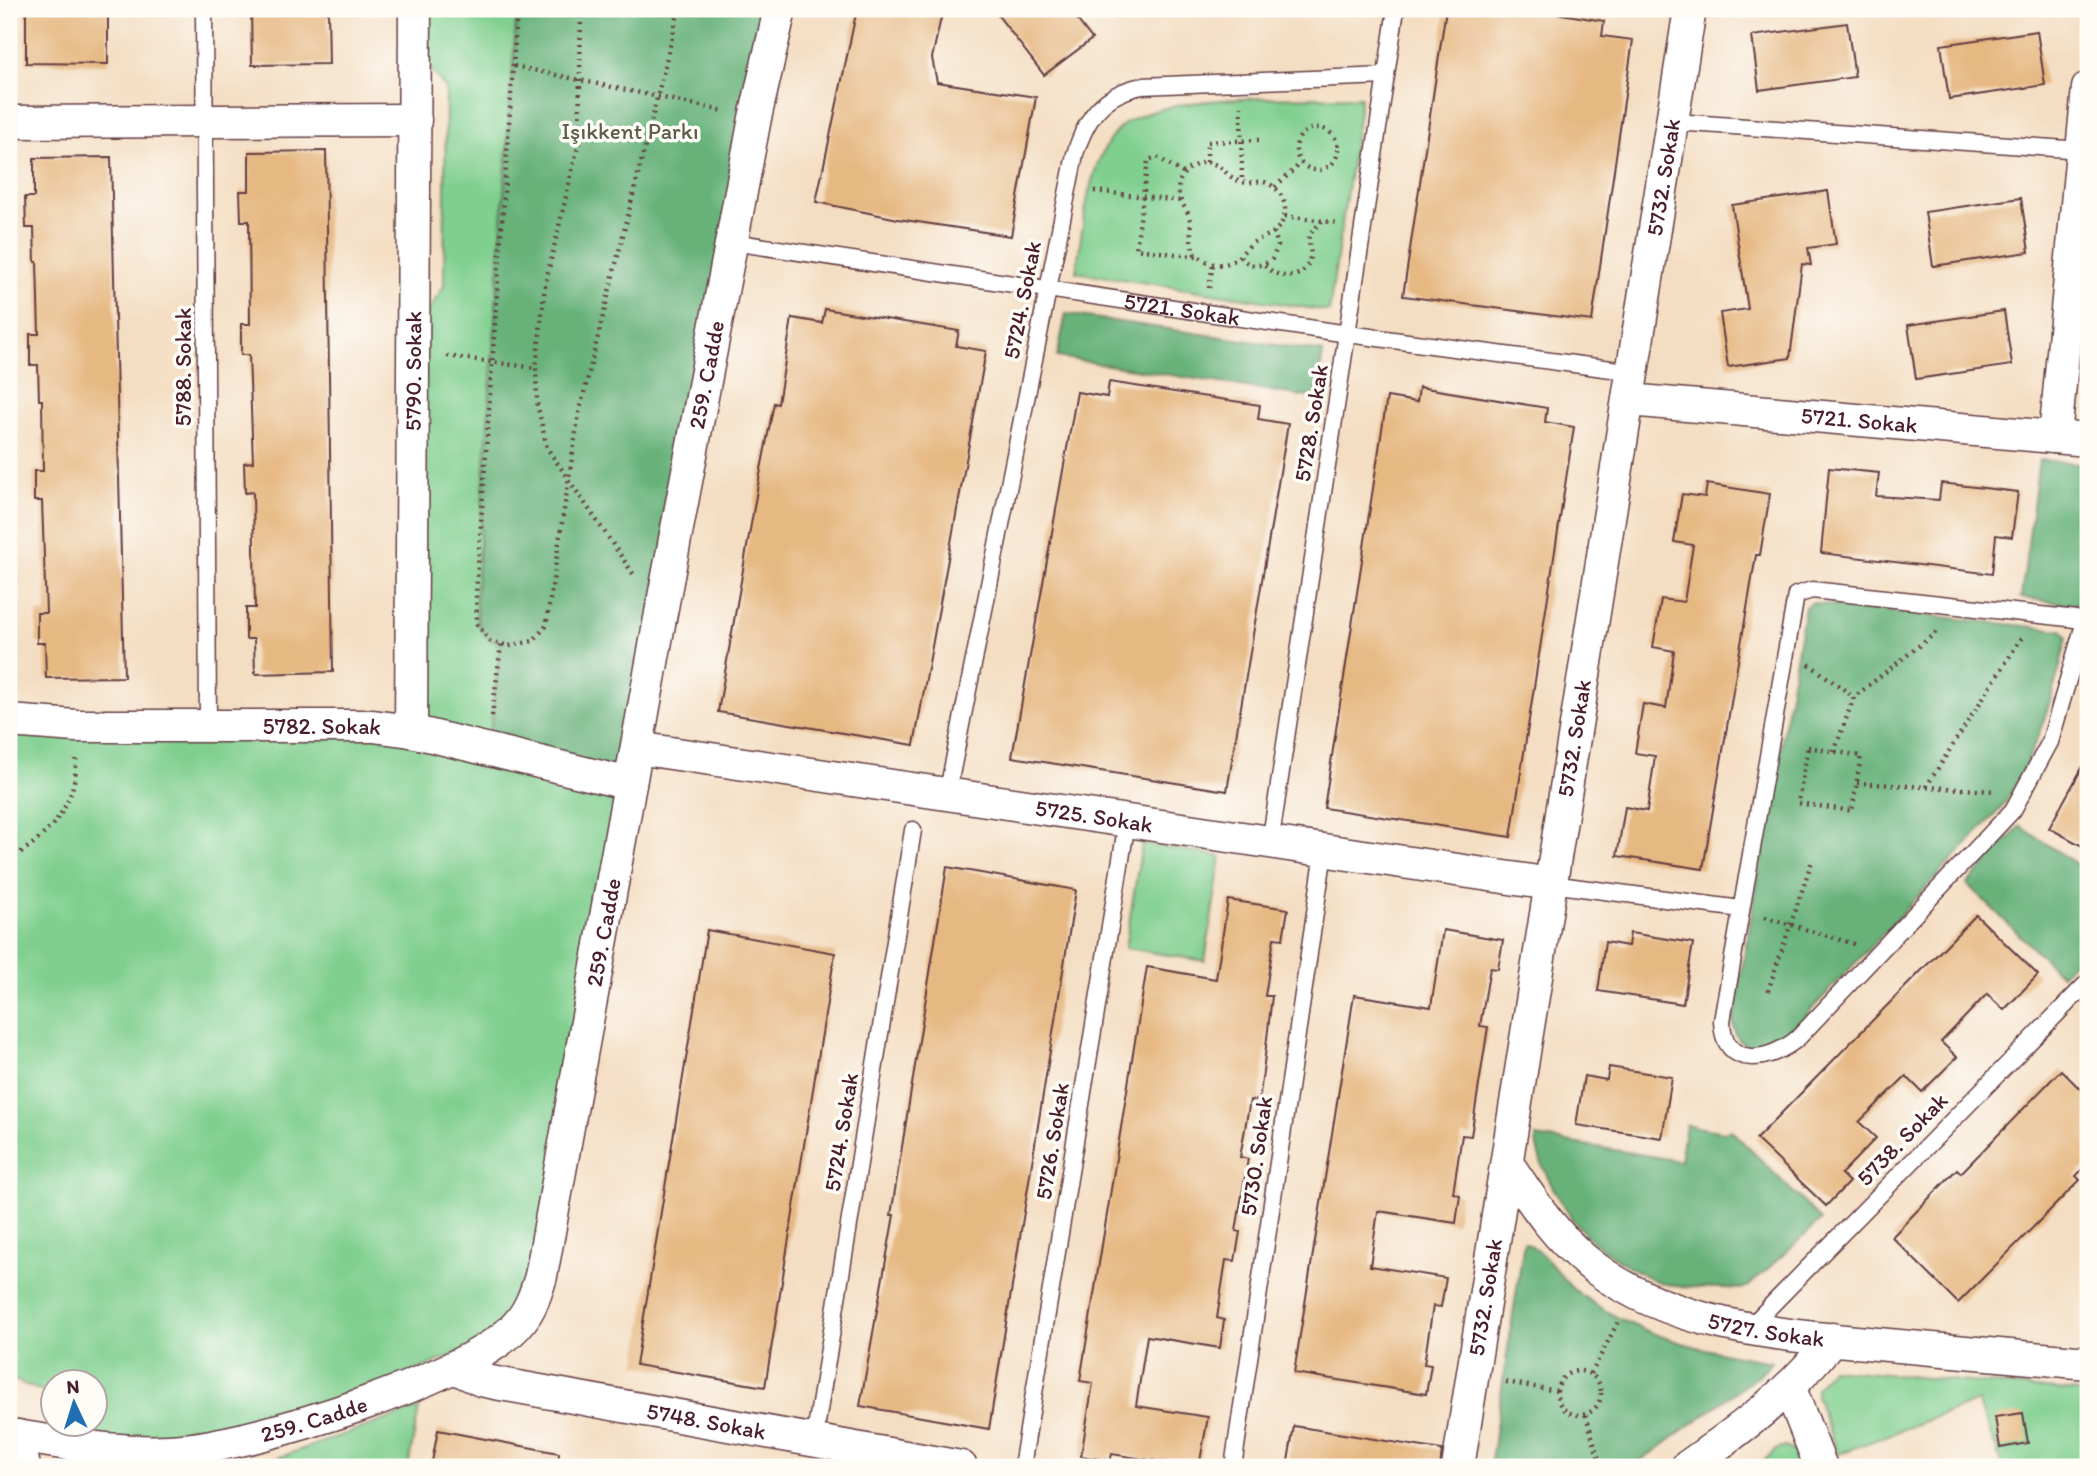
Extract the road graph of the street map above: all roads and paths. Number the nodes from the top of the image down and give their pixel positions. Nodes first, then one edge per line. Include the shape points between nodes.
1 (204, 9) edge
2 (415, 9) edge
3 (517, 9) edge
4 (581, 9) edge
5 (679, 9) edge
6 (780, 9) edge
7 (1396, 9) edge
8 (1690, 9) edge
9 (514, 66) junction
10 (1386, 76) junction
11 (580, 80) junction
12 (2088, 88) edge
13 (657, 96) junction
14 (1241, 100) dead end
15 (755, 118) junction
16 (204, 120) junction
17 (415, 120) junction
18 (9, 122) edge
19 (1674, 122) junction
20 (1259, 139) dead end
21 (1242, 140) junction
22 (2082, 150) junction
23 (1206, 162) junction
24 (1301, 163) junction
25 (1183, 173) junction
26 (1242, 182) junction
27 (1275, 187) junction
28 (1091, 191) dead end
29 (1142, 196) junction
30 (1181, 201) junction
31 (1285, 216) junction
32 (1322, 221) junction
33 (1342, 224) dead end
34 (1275, 232) junction
35 (732, 242) junction
36 (1200, 257) junction
37 (1240, 257) junction
38 (1213, 264) junction
39 (1265, 265) junction
40 (1048, 289) junction
41 (1209, 292) dead end
42 (1348, 334) junction
43 (414, 352) junction
44 (493, 363) junction
45 (536, 368) junction
46 (1632, 386) junction
47 (2055, 437) junction
48 (2088, 440) edge
49 (569, 483) junction
50 (1969, 608) junction
51 (661, 612) junction
52 (2036, 615) junction
53 (2087, 621) edge
54 (501, 644) junction
55 (1786, 647) junction
56 (1854, 697) junction
57 (9, 721) edge
58 (208, 725) junction
59 (76, 726) junction
60 (411, 731) junction
61 (637, 748) junction
62 (488, 749) junction
63 (1834, 752) junction
64 (630, 783) junction
65 (1857, 783) junction
66 (1926, 787) junction
67 (2024, 793) junction
68 (947, 795) junction
69 (1127, 822) junction
70 (913, 830) dead end
71 (1270, 844) junction
72 (1324, 852) junction
73 (9, 860) edge
74 (1812, 862) dead end
75 (1551, 884) junction
76 (1741, 909) junction
77 (1790, 925) junction
78 (1881, 952) junction
79 (2088, 982) edge
80 (1768, 991) dead end
81 (1507, 1163) junction
82 (1620, 1318) dead end
83 (1749, 1328) junction
84 (1832, 1339) junction
85 (2088, 1363) edge
86 (454, 1367) junction
87 (1591, 1374) junction
88 (1503, 1382) dead end
89 (1790, 1389) junction
90 (1557, 1391) junction
91 (1586, 1415) junction
92 (13, 1436) edge
93 (814, 1441) junction
94 (24, 1467) edge
95 (961, 1467) edge
96 (1022, 1467) edge
97 (1233, 1467) edge
98 (1458, 1467) edge
99 (1601, 1467) edge
100 (1687, 1467) edge
101 (1821, 1467) edge

1 - 16 lane, 5788. Sokak
2 - 17 street, 5790. Sokak
3 - 9 path
4 - 11 path
5 - 13 path
6 - 15 street, 259. Cadde
7 - 10 lane, 5728. Sokak
8 - 19 street, 5732. Sokak
9 - 11 path
9 - 44 path
10 - 40 lane, 5724. Sokak via 1162,83 1112,95 1089,118 1081,134
10 - 42 lane, 5728. Sokak
11 - 13 path
11 - 45 path via 579,142 545,285
12 - 22 street
13 - 15 path
13 - 49 path via 591,361
14 - 21 path
15 - 35 street, 259. Cadde
16 - 17 street
16 - 18 street
16 - 58 lane, 5788. Sokak
17 - 43 street, 5790. Sokak
19 - 22 lane
19 - 46 street, 5732. Sokak
20 - 21 path
21 - 23 path via 1207,142
21 - 26 path
22 - 47 street
23 - 25 path
23 - 26 path via 1224,167
24 - 24 path via 1296,142 1306,131 1319,128 1336,138 1336,158 1327,168 1313,170
24 - 27 path
25 - 29 path via 1151,157
25 - 30 path
26 - 27 path
27 - 31 path via 1284,202
28 - 29 path
29 - 30 path
29 - 36 path via 1136,250
30 - 36 path via 1189,217 1190,244
31 - 32 path
31 - 34 path
32 - 33 path
32 - 39 path via 1309,235 1310,258 1301,272 1285,278
34 - 37 path via 1254,242
34 - 39 path via 1276,253
35 - 40 lane, 5721. Sokak
35 - 51 street, 259. Cadde
36 - 38 path
37 - 38 path
37 - 39 path via 1251,265
38 - 41 path
40 - 42 lane, 5721. Sokak
40 - 68 lane, 5724. Sokak
42 - 46 lane, 5721. Sokak
42 - 71 lane, 5728. Sokak
43 - 44 path
43 - 60 street, 5790. Sokak
44 - 45 path
44 - 54 path via 476,594 477,624 489,641
45 - 49 path via 537,403 547,448
46 - 47 street, 5721. Sokak
46 - 75 street, 5732. Sokak
47 - 48 street, 5721. Sokak
49 - 51 path
49 - 54 path via 546,626 533,641
50 - 52 lane
50 - 55 lane via 1802,591 1794,601
50 - 56 path
51 - 61 street, 259. Cadde
52 - 53 lane
52 - 66 path
53 - 67 lane via 2050,742
54 - 62 path
55 - 56 path
55 - 76 lane
56 - 63 path
57 - 59 street, 5782. Sokak
58 - 59 street, 5782. Sokak
58 - 60 street, 5782. Sokak via 336,724
59 - 73 path via 75,780 62,814 46,835
60 - 62 street, 5782. Sokak
61 - 64 street, 259. Cadde
61 - 68 street, 5725. Sokak
62 - 64 street, 5782. Sokak
63 - 65 path via 1861,756
63 - 65 path via 1808,747 1798,803 1852,811
64 - 86 street, 259. Cadde via 536,1295 526,1314 495,1345
65 - 66 path
66 - 67 path
67 - 78 lane via 1989,838
68 - 69 street, 5725. Sokak
69 - 71 street, 5725. Sokak
69 - 96 lane, 5726. Sokak
70 - 93 lane, 5724. Sokak
71 - 72 street, 5725. Sokak
72 - 75 street, 5725. Sokak
72 - 97 lane, 5730. Sokak
74 - 77 path
75 - 76 lane
75 - 81 street, 5732. Sokak
76 - 77 path
76 - 78 lane via 1722,1021 1725,1042 1743,1056 1785,1049
77 - 78 path
77 - 80 path
79 - 83 lane, 5738. Sokak
81 - 83 street, 5727. Sokak via 1539,1212 1594,1268 1665,1308
81 - 98 street, 5732. Sokak
82 - 87 path
83 - 84 street, 5727. Sokak
84 - 85 street, 5727. Sokak
84 - 89 street
86 - 92 street, 259. Cadde via 362,1402 228,1443 182,1450 123,1449
86 - 93 street, 5748. Sokak via 481,1380
87 - 90 path via 1569,1373
87 - 91 path via 1602,1392 1598,1406
88 - 90 path
89 - 100 street
89 - 101 street
90 - 91 path via 1565,1411
91 - 99 path
92 - 94 street
93 - 95 street, 5748. Sokak

